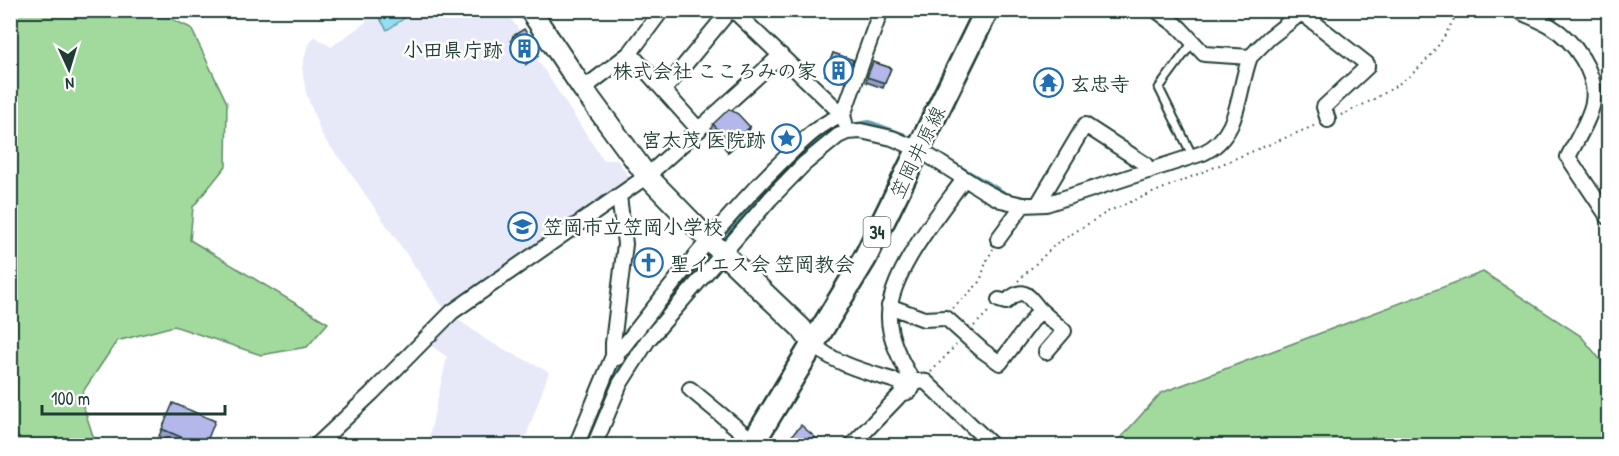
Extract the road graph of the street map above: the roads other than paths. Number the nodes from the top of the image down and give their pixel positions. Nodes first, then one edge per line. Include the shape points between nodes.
1 (662, 10) edge
2 (732, 10) edge
3 (881, 10) edge
4 (987, 10) edge
5 (1156, 10) edge
6 (1517, 10) edge
7 (1299, 11) edge
8 (539, 14) edge
9 (1193, 42) junction
10 (630, 53) junction
11 (781, 56) junction
12 (1246, 57) junction
13 (583, 89) junction
14 (664, 90) junction
15 (1328, 120) road end
16 (845, 124) junction
17 (699, 130) junction
18 (918, 149) junction
19 (1192, 153) junction
20 (1148, 168) junction
21 (647, 176) junction
22 (964, 179) junction
23 (763, 193) junction
24 (619, 196) junction
25 (1042, 198) junction
26 (1023, 205) junction
27 (1608, 217) edge
28 (998, 239) road end
29 (716, 247) junction
30 (999, 300) road end
31 (668, 304) junction
32 (889, 306) junction
33 (1040, 310) junction
34 (812, 343) junction
35 (1046, 352) dead end
36 (622, 361) junction
37 (910, 384) junction
38 (690, 389) dead end
39 (593, 425) junction
40 (753, 444) edge
41 (852, 445) edge
42 (316, 446) edge
43 (576, 446) edge
44 (594, 446) edge
45 (993, 446) edge

1 - 10 street
2 - 11 street
2 - 14 street
3 - 16 street
4 - 18 main road, 笠岡井原線 / 34
5 - 9 street
6 - 27 street via 1566,38 1590,72 1593,105 1568,157
7 - 12 street
7 - 15 street via 1367,64 1324,107
8 - 13 street
9 - 12 street via 1204,54
9 - 19 lane via 1159,88
10 - 13 street
10 - 14 street
11 - 16 street
11 - 17 street
12 - 19 street via 1231,126 1218,145
13 - 21 street
14 - 17 street
16 - 18 street
16 - 23 street via 838,136 799,158
17 - 21 street
18 - 22 street
18 - 34 main road, 笠岡井原線 / 34 via 865,258
19 - 20 street
20 - 25 street via 1057,201
20 - 25 street via 1085,124
21 - 24 street
21 - 29 street
22 - 26 street via 1001,200
22 - 32 street via 908,261
23 - 29 street
23 - 29 street
24 - 36 street via 625,244 617,298
24 - 42 street via 452,312
25 - 26 street
26 - 28 street
29 - 31 street
29 - 31 street
29 - 34 street
30 - 33 street via 1006,302 1020,292
31 - 36 street via 648,340
31 - 36 street via 623,347
32 - 33 street via 924,319 946,318 1000,363
32 - 37 street via 890,328
33 - 35 street via 1064,331
34 - 37 street via 846,364
34 - 40 main road, 笠岡井原線 / 34
36 - 39 street
36 - 39 street via 620,384
37 - 41 street
37 - 45 street via 947,400
38 - 40 street
39 - 43 street
39 - 44 street

